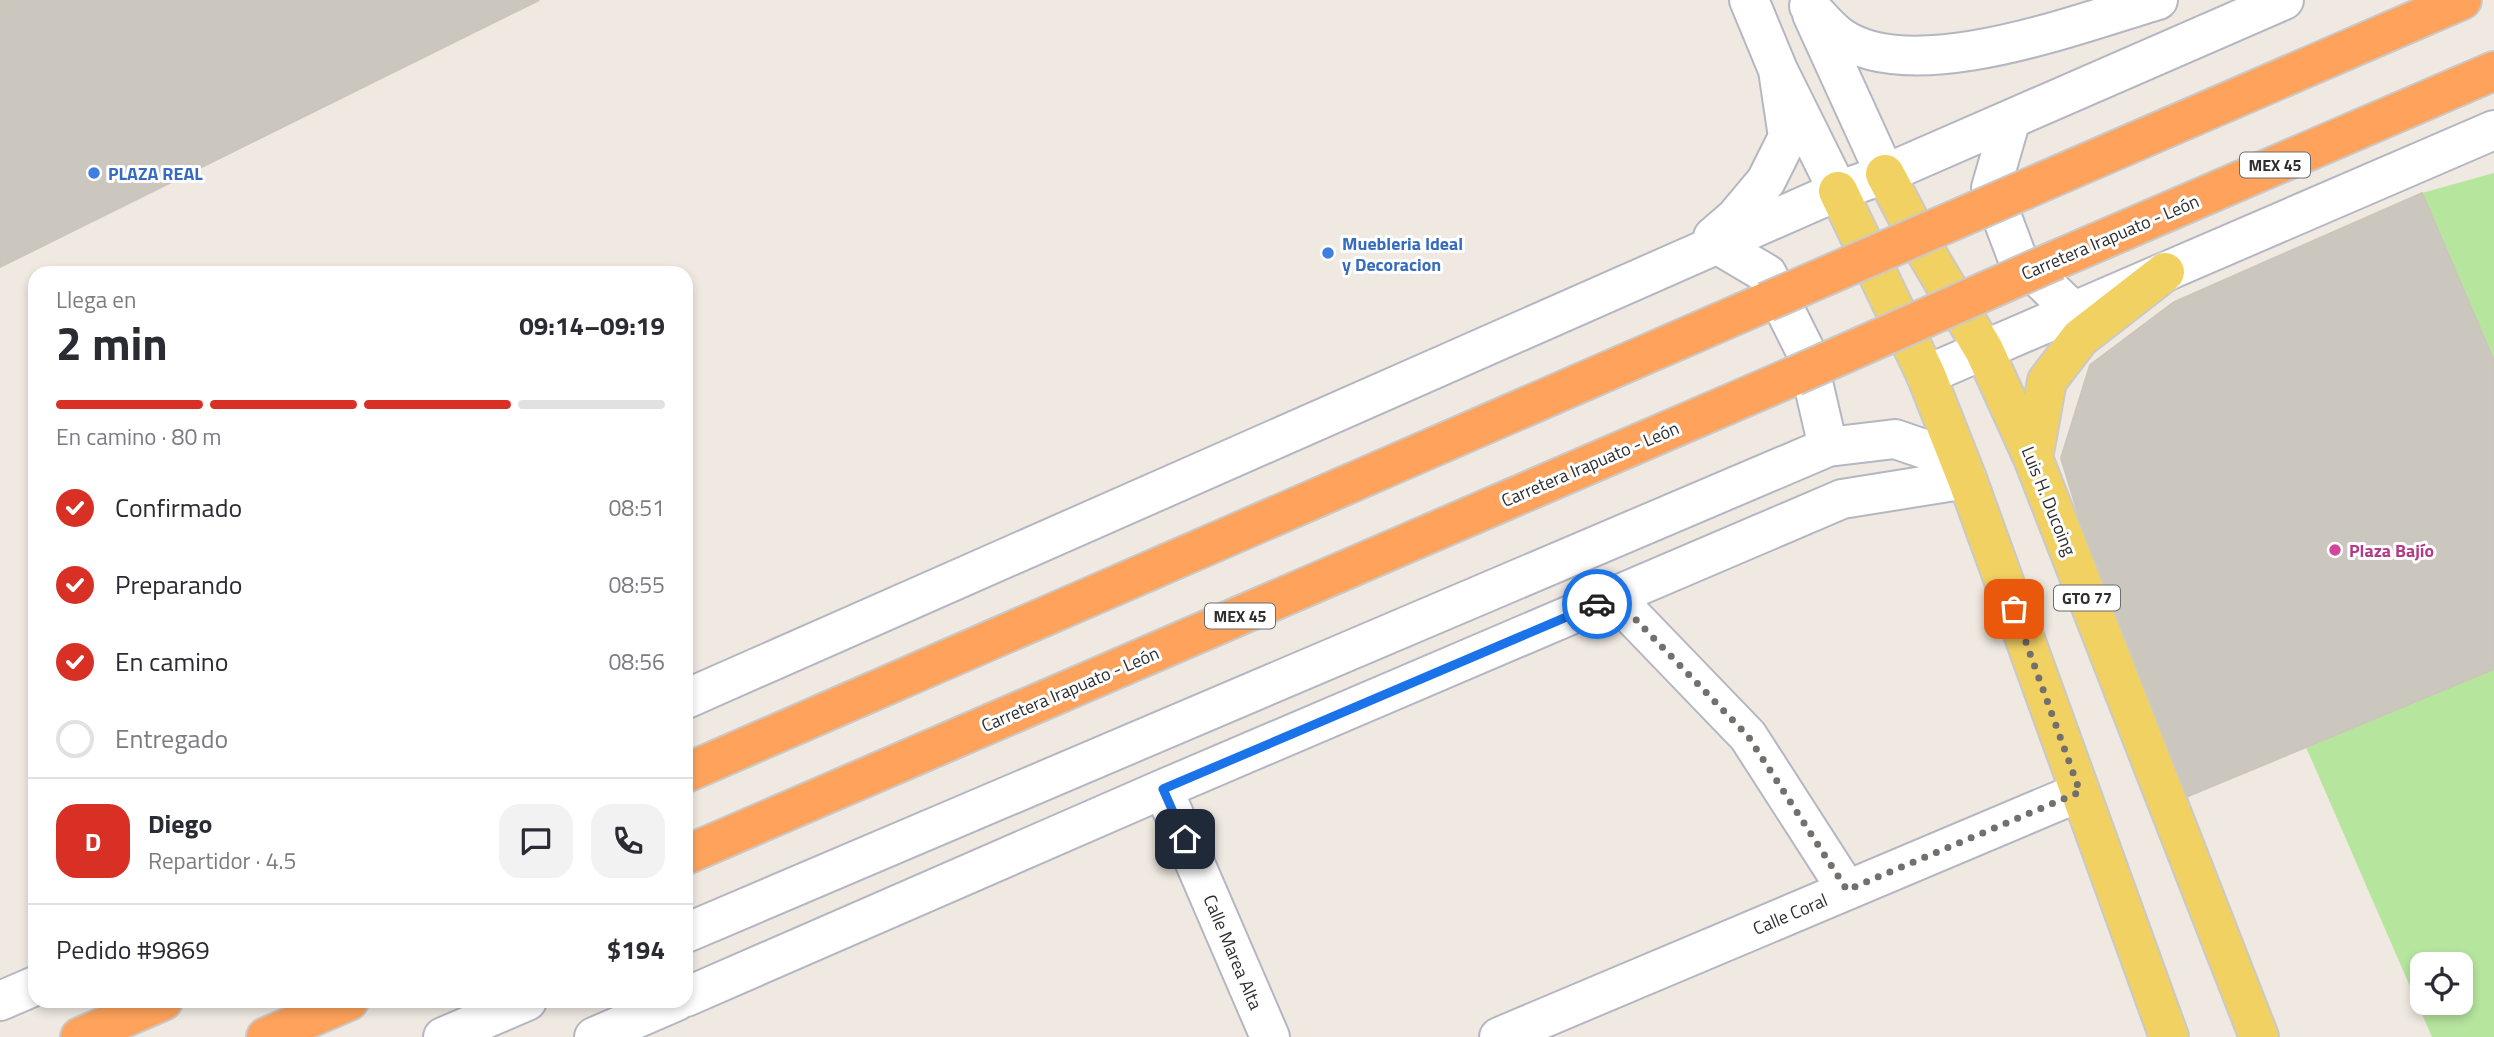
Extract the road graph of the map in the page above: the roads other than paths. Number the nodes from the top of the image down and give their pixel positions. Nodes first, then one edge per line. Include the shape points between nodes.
1 (1749, 0) edge
2 (2158, 0) edge
3 (2284, 0) edge
4 (2462, 0) edge
5 (1806, 3) edge
6 (1778, 70) junction
7 (2494, 71) edge
8 (2011, 119) junction
9 (2494, 130) edge
10 (1885, 174) junction
11 (1838, 191) junction
12 (1703, 251) junction
13 (2165, 272) junction
14 (2073, 311) junction
15 (1984, 350) junction
16 (1926, 375) junction
17 (1828, 447) junction
18 (2033, 458) junction
19 (1967, 479) junction
20 (1614, 597) junction
21 (693, 696) edge
22 (693, 770) edge
23 (1163, 789) junction
24 (2080, 792) junction
25 (693, 852) edge
26 (1847, 890) junction
27 (693, 930) edge
28 (28, 989) edge
29 (693, 994) edge
30 (0, 1001) edge
31 (147, 1008) edge
32 (333, 1008) edge
33 (511, 1008) edge
34 (661, 1008) edge
35 (80, 1037) edge
36 (266, 1037) edge
37 (443, 1037) edge
38 (594, 1037) edge
39 (1270, 1037) edge
40 (1499, 1037) edge
41 (2169, 1037) edge
42 (2259, 1037) edge

1 - 6 street
2 - 5 street via 1993,47 1953,55 1911,56 1876,52 1840,36
3 - 8 street
4 - 22 highway, bridge
5 - 10 street, GTO 77
6 - 11 street
6 - 12 street via 1788,136 1766,181
7 - 25 highway, Carretera Irapuato - León / MEX 45, bridge
8 - 10 street
8 - 14 street via 1991,188 2017,257
9 - 13 street
10 - 11 street
10 - 15 main road, Luis H. Ducoing / GTO 77
11 - 12 street
11 - 16 main road
12 - 17 street via 1767,274 1806,352
12 - 21 street
13 - 14 street
13 - 18 main road via 2080,338 2047,382
14 - 15 street
15 - 16 street
15 - 18 main road, Luis H. Ducoing / GTO 77
16 - 19 main road
17 - 19 street via 1895,439 1930,451
17 - 27 street
18 - 42 main road, Luis H. Ducoing / GTO 77
19 - 20 street via 1842,499
19 - 24 main road
20 - 23 street
20 - 26 street via 1748,736
23 - 29 street
23 - 39 street, Calle Marea Alta
24 - 26 street, Calle Coral
24 - 41 main road
26 - 40 street, Calle Coral
28 - 30 street
31 - 35 highway
32 - 36 highway
33 - 37 street
34 - 38 street

